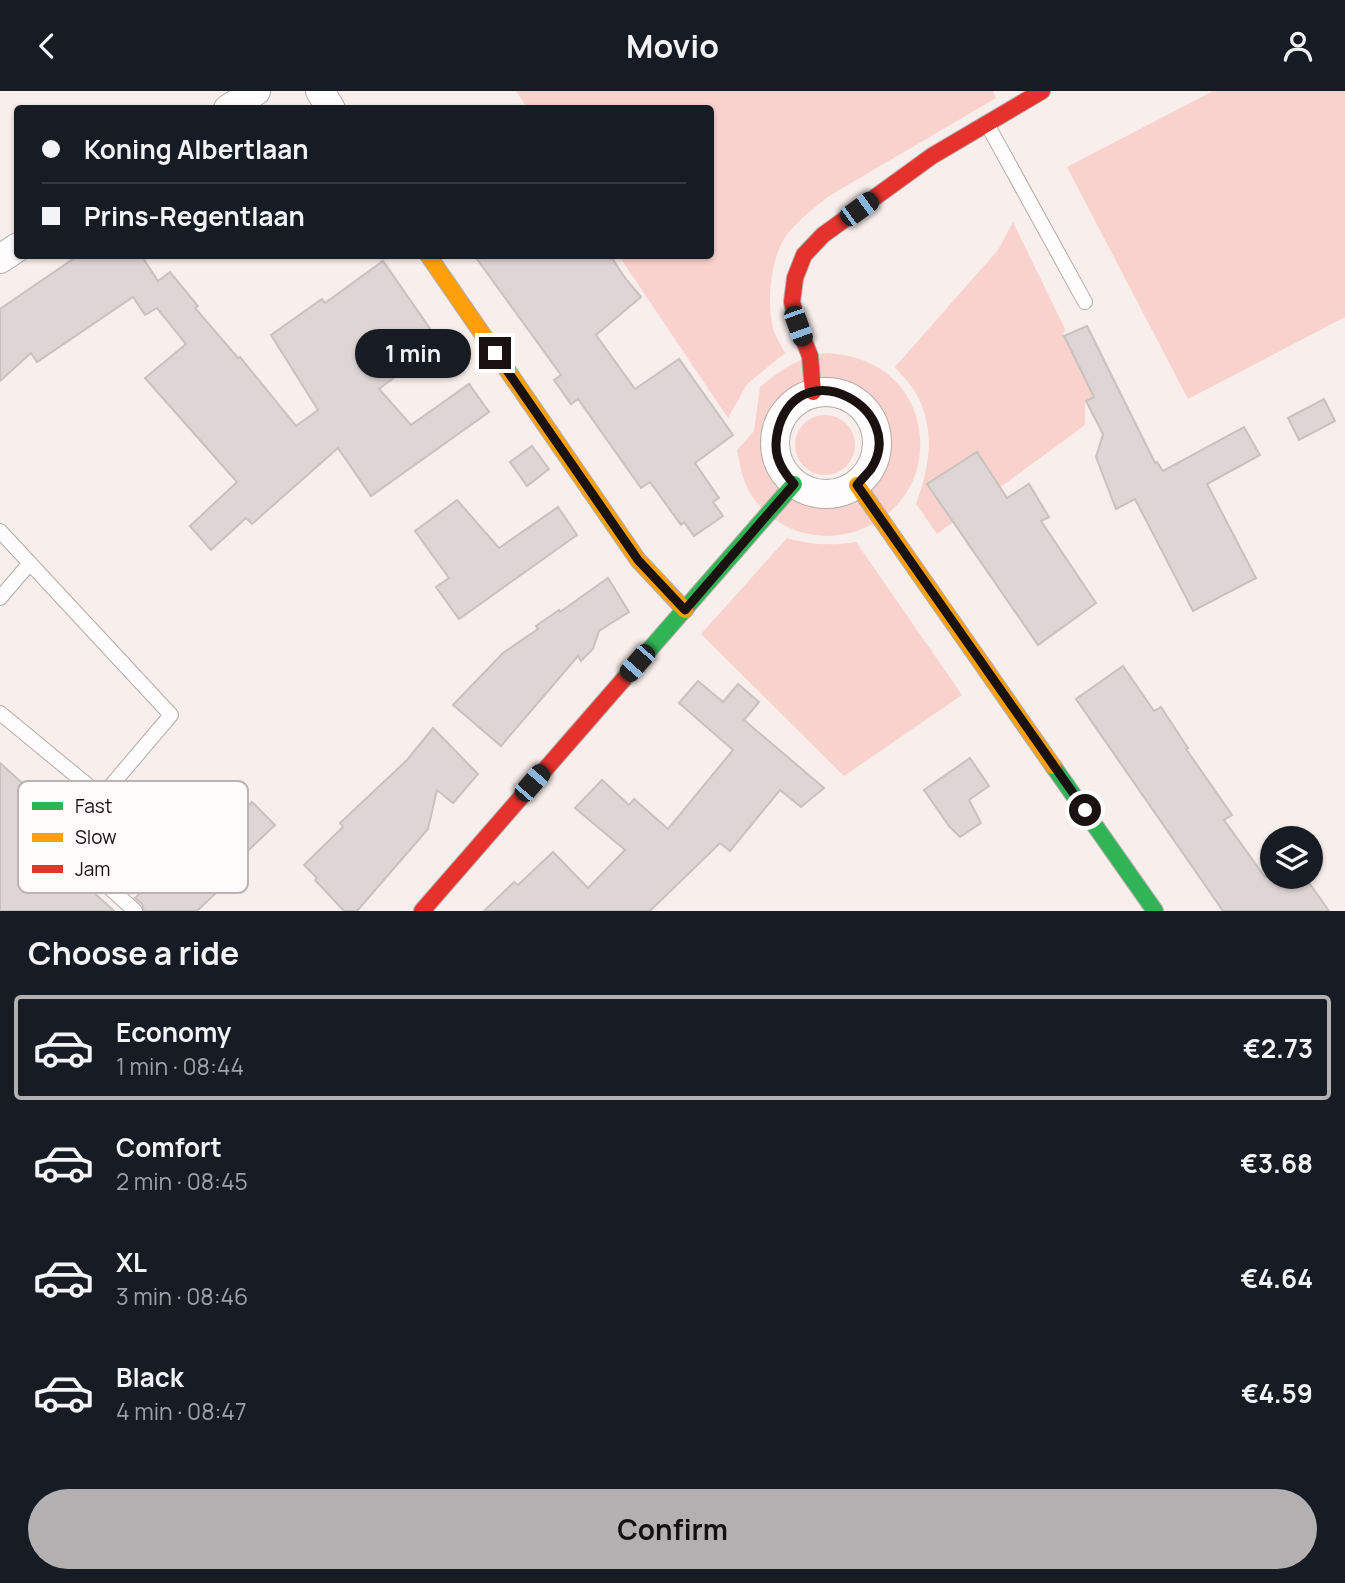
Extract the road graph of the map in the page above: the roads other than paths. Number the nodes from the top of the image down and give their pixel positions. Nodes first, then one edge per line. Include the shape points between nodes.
1 (256, 91) edge
2 (1042, 91) edge
3 (234, 105) edge
4 (987, 123) junction
5 (431, 259) edge
6 (1085, 302) dead end
7 (813, 392) junction
8 (794, 484) junction
9 (857, 485) junction
10 (0, 531) edge
11 (30, 563) junction
12 (0, 598) edge
13 (685, 610) junction
14 (0, 713) edge
15 (83, 781) edge
16 (115, 781) edge
17 (115, 893) edge
18 (135, 911) edge
19 (422, 911) edge
20 (1155, 911) edge

1 - 3 street
2 - 4 street
4 - 6 lane
4 - 7 street via 932,156 823,235 804,255 792,302 810,356
5 - 13 street via 638,560
7 - 8 street via 796,400 783,414 775,438 782,470
7 - 9 street via 848,395 866,409 877,430 878,450 872,468
8 - 9 street via 816,494 839,494
8 - 13 street
9 - 20 street
10 - 11 lane
11 - 12 lane
11 - 16 lane via 171,715
13 - 19 street
14 - 15 lane
17 - 18 lane

